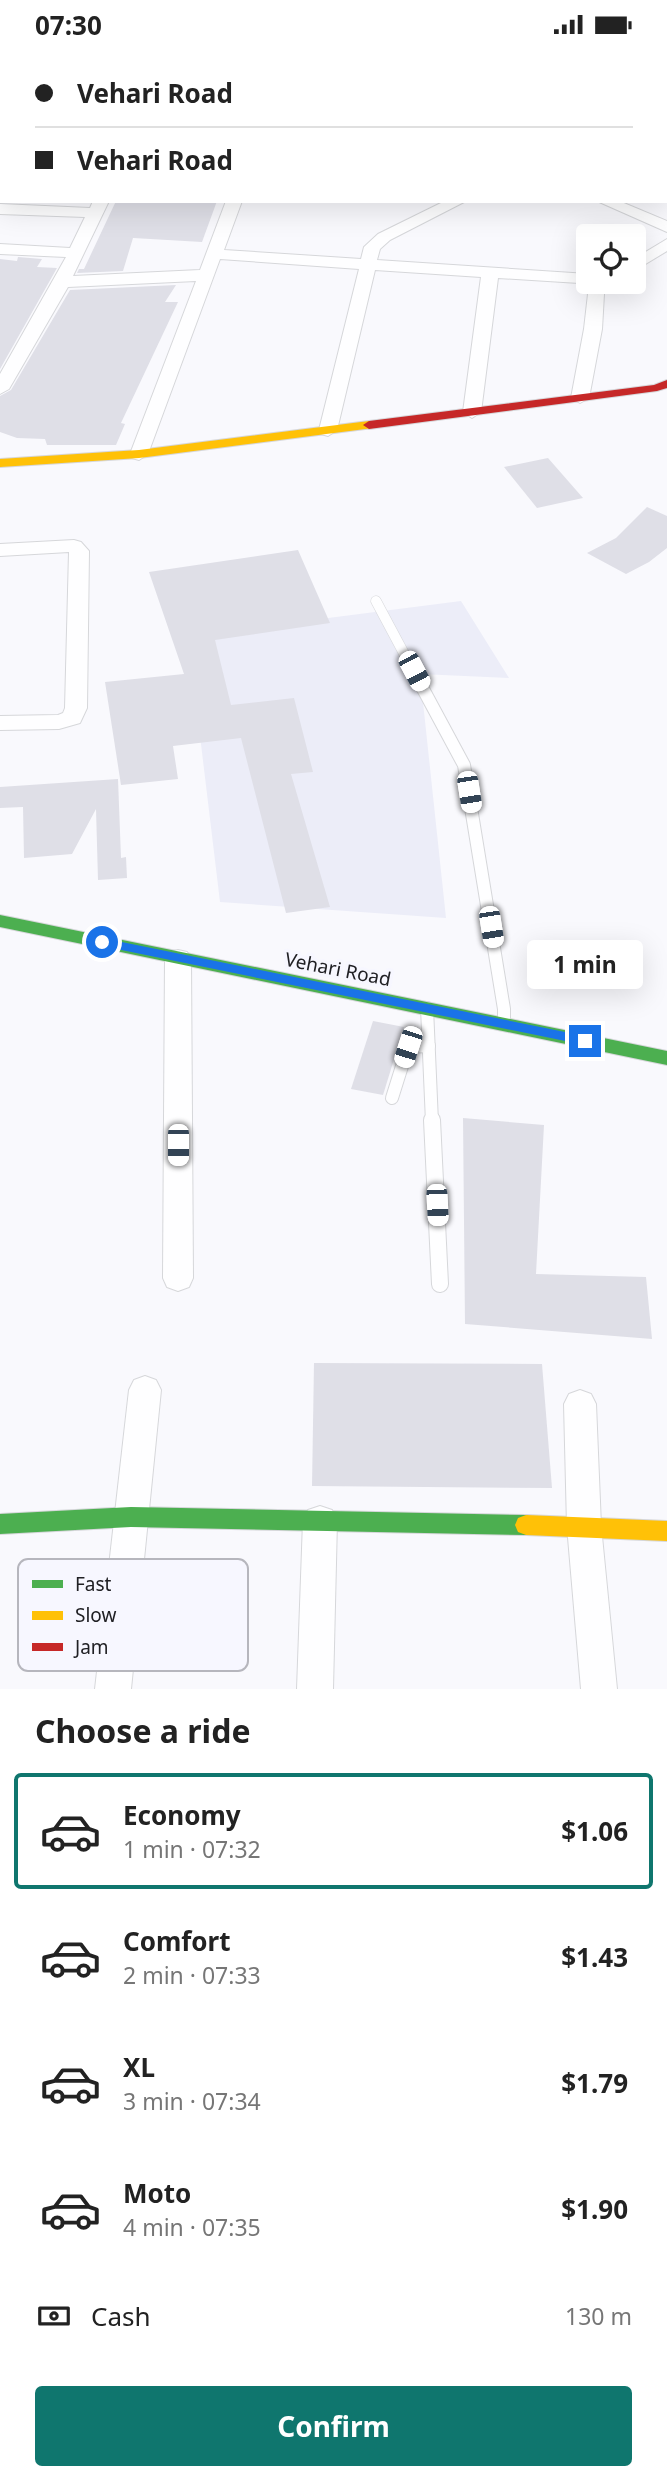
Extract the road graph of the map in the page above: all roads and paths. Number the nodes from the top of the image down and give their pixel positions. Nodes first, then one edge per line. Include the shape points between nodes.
1 (233, 203) edge
2 (454, 203) edge
3 (610, 203) edge
4 (98, 207) edge
5 (0, 209) edge
6 (667, 226) edge
7 (667, 244) edge
8 (0, 249) edge
9 (74, 253) junction
10 (214, 254) junction
11 (646, 258) edge
12 (368, 263) junction
13 (490, 272) junction
14 (208, 275) junction
15 (576, 278) edge
16 (62, 282) junction
17 (596, 294) edge
18 (667, 383) edge
19 (0, 389) edge
20 (580, 398) junction
21 (472, 412) junction
22 (328, 430) junction
23 (139, 454) junction
24 (0, 463) edge
25 (0, 550) edge
26 (376, 601) dead end
27 (0, 723) edge
28 (0, 921) edge
29 (178, 959) junction
30 (427, 1008) junction
31 (504, 1023) junction
32 (429, 1046) junction
33 (667, 1058) edge
34 (392, 1098) dead end
35 (178, 1278) dead end
36 (440, 1284) dead end
37 (145, 1390) dead end
38 (580, 1404) dead end
39 (131, 1517) junction
40 (320, 1521) junction
41 (0, 1524) edge
42 (584, 1526) junction
43 (667, 1531) edge
44 (127, 1559) edge
45 (115, 1671) edge
46 (113, 1689) edge
47 (315, 1689) edge
48 (599, 1689) edge

1 - 10 street
2 - 12 street via 384,237 372,247
3 - 6 street
4 - 5 street
4 - 9 street
7 - 11 street
8 - 9 street
9 - 16 street
10 - 12 street
10 - 14 street
12 - 13 street
12 - 22 street
13 - 15 street
13 - 21 street
14 - 16 street
14 - 23 street
16 - 19 street
17 - 20 street
18 - 20 street
20 - 21 street
21 - 22 street
22 - 23 street
23 - 24 street
25 - 27 street via 61,545 79,551 76,708 72,717 59,722
26 - 31 lane via 464,765
28 - 29 street, Vehari Road
29 - 30 street, Vehari Road
29 - 35 street
30 - 31 street, Vehari Road
30 - 32 lane
31 - 33 street, Vehari Road
32 - 34 lane via 408,1047
32 - 36 lane
37 - 39 street
38 - 42 street
39 - 40 street
39 - 41 street
39 - 44 street
40 - 42 street
40 - 47 street
42 - 43 street
42 - 48 street
45 - 46 street

